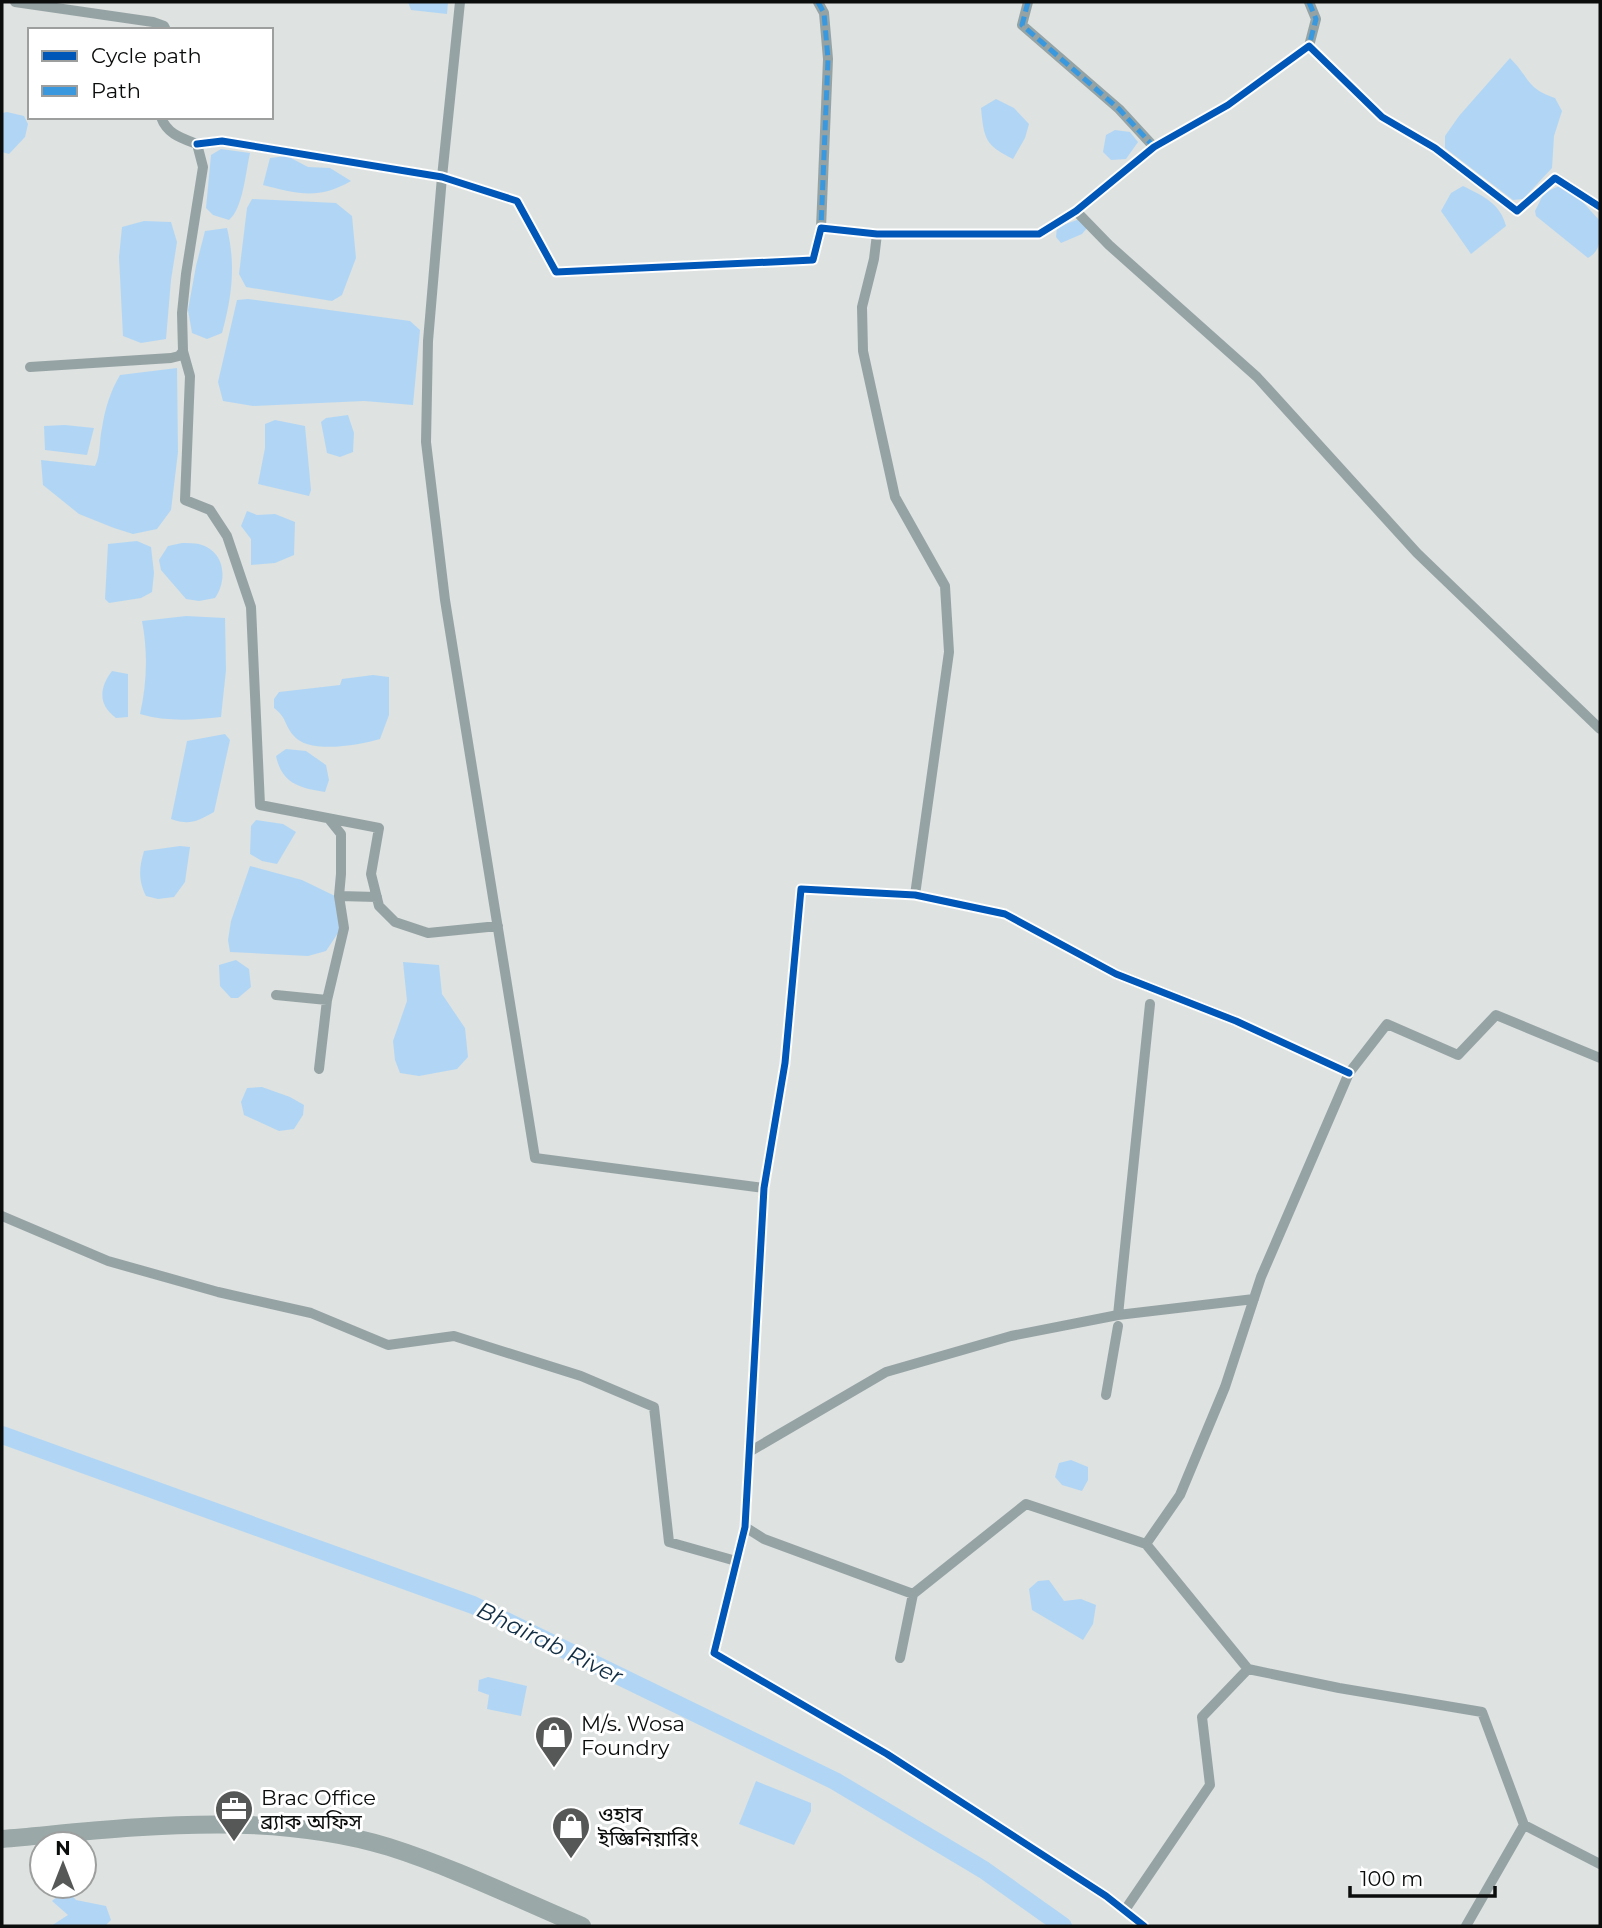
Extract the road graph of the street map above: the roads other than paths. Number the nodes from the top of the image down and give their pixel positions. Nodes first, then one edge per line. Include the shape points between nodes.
1 (15, 2) edge
2 (460, 2) edge
3 (818, 2) edge
4 (1028, 2) edge
5 (1309, 2) edge
6 (165, 28) edge
7 (1310, 46) junction
8 (162, 119) edge
9 (197, 144) junction
10 (1154, 147) junction
11 (442, 177) junction
12 (1600, 207) edge
13 (1076, 211) junction
14 (821, 229) junction
15 (877, 234) junction
16 (183, 351) junction
17 (30, 367) dead end
18 (1600, 729) edge
19 (329, 819) junction
20 (915, 895) junction
21 (339, 896) junction
22 (377, 897) junction
23 (498, 926) junction
24 (276, 995) dead end
25 (327, 1000) junction
26 (1150, 1004) dead end
27 (1600, 1058) edge
28 (319, 1069) dead end
29 (1349, 1073) junction
30 (764, 1188) junction
31 (2, 1216) edge
32 (1254, 1299) junction
33 (1118, 1321) junction
34 (1105, 1395) dead end
35 (749, 1452) junction
36 (745, 1527) junction
37 (1146, 1544) junction
38 (736, 1560) junction
39 (913, 1594) junction
40 (901, 1658) dead end
41 (1248, 1669) junction
42 (1524, 1825) junction
43 (2, 1839) edge
44 (1600, 1864) edge
45 (1128, 1907) dead end
46 (582, 1926) edge
47 (1144, 1926) edge
48 (1466, 1926) edge

1 - 6 street via 153,22
2 - 11 street
3 - 14 street via 824,13 828,60
4 - 10 street via 1022,25 1119,109
5 - 7 street via 1316,19
7 - 10 street via 1228,105
7 - 12 street via 1382,117 1436,148 1517,211 1555,178
8 - 9 street via 177,137
9 - 11 street via 222,141
9 - 16 street via 203,167 186,274
10 - 13 street
11 - 14 street via 517,201 556,272 813,260
11 - 23 street via 428,341 426,442 445,600
13 - 15 street via 1040,234
13 - 18 street via 1258,377 1417,553
14 - 15 street
15 - 20 street via 862,307 863,351 895,497 945,586 949,652
16 - 17 street via 171,358
16 - 19 street via 190,376 185,500 210,510 227,536 251,607 260,805
19 - 21 street via 341,834
19 - 22 street via 379,828 372,874
20 - 29 street via 1005,915 1116,974 1236,1021
20 - 30 street via 800,889 785,1063
21 - 22 street
21 - 25 street via 344,928
22 - 23 street via 379,906 395,922 428,933
23 - 30 street via 535,1157
24 - 25 street
25 - 28 street
26 - 33 street
27 - 29 street via 1496,1015 1458,1055 1387,1024
29 - 32 street
30 - 35 street
31 - 38 street via 108,1261 311,1313 388,1345 454,1336 581,1376 654,1407 668,1542
32 - 33 street
32 - 37 street via 1225,1387 1180,1495
33 - 34 street
33 - 35 street via 1011,1336 886,1373
35 - 36 street
36 - 38 street
36 - 39 street via 764,1539
37 - 39 street via 1026,1504
37 - 41 street
38 - 47 street via 714,1653 887,1754
39 - 40 street
41 - 42 street via 1482,1712
41 - 45 street via 1202,1717 1210,1785
42 - 44 street
42 - 48 street
43 - 46 highway via 212,1823 320,1832 390,1847

